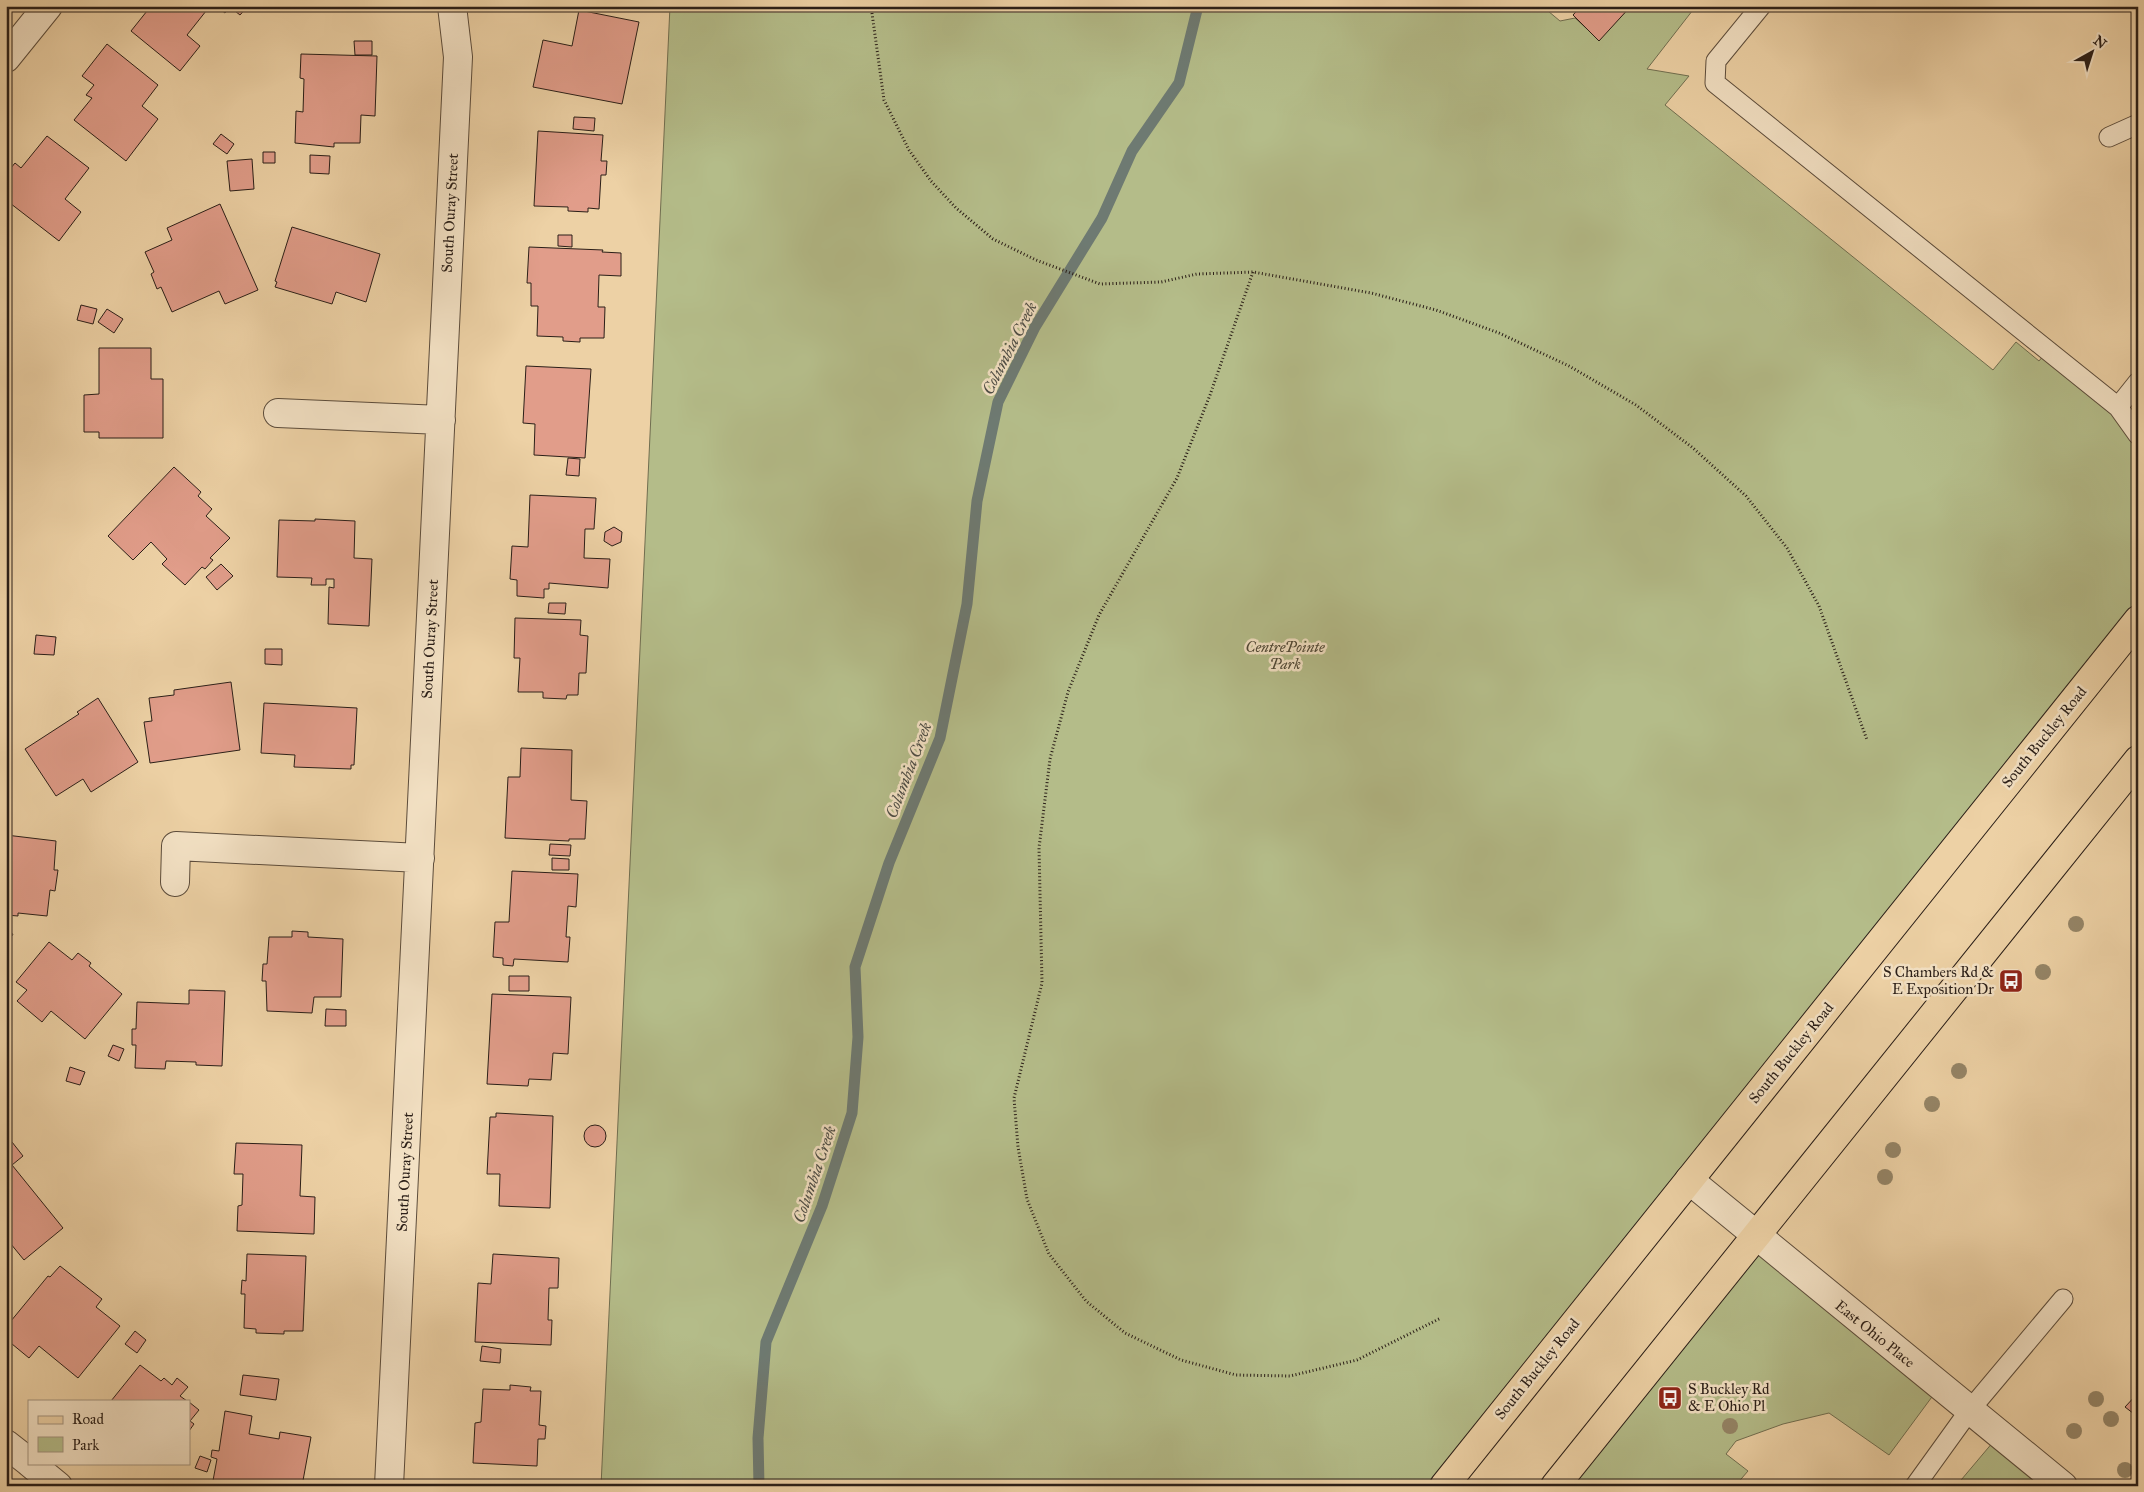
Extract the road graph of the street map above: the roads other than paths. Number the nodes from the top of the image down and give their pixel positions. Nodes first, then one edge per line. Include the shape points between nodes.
1 (48, 6) edge
2 (452, 6) edge
3 (1761, 6) edge
4 (6, 58) edge
5 (2138, 124) edge
6 (2109, 137) dead end
7 (2138, 382) edge
8 (2118, 407) junction
9 (278, 413) dead end
10 (441, 420) junction
11 (2138, 435) edge
12 (2138, 620) edge
13 (2138, 760) edge
14 (420, 858) junction
15 (174, 882) dead end
16 (1689, 1180) junction
17 (1757, 1236) junction
18 (2063, 1299) dead end
19 (1969, 1410) junction
20 (6, 1444) edge
21 (28, 1462) edge
22 (30, 1464) edge
23 (58, 1486) edge
24 (390, 1486) edge
25 (1444, 1486) edge
26 (1555, 1486) edge
27 (1915, 1486) edge
28 (2063, 1486) edge

1 - 4 street
2 - 10 street, South Ouray Street via 458,58
3 - 8 lane via 1716,62 1715,83
5 - 6 lane
7 - 8 lane
8 - 11 lane
9 - 10 street
10 - 14 street, South Ouray Street
12 - 16 main road, South Buckley Road
13 - 17 main road
14 - 15 street via 176,846
14 - 24 street, South Ouray Street
16 - 17 street, East Ohio Place
16 - 25 main road, South Buckley Road
17 - 19 street, East Ohio Place
17 - 26 main road
18 - 19 lane
19 - 27 lane
19 - 28 street, East Ohio Place
20 - 21 street
22 - 23 street

